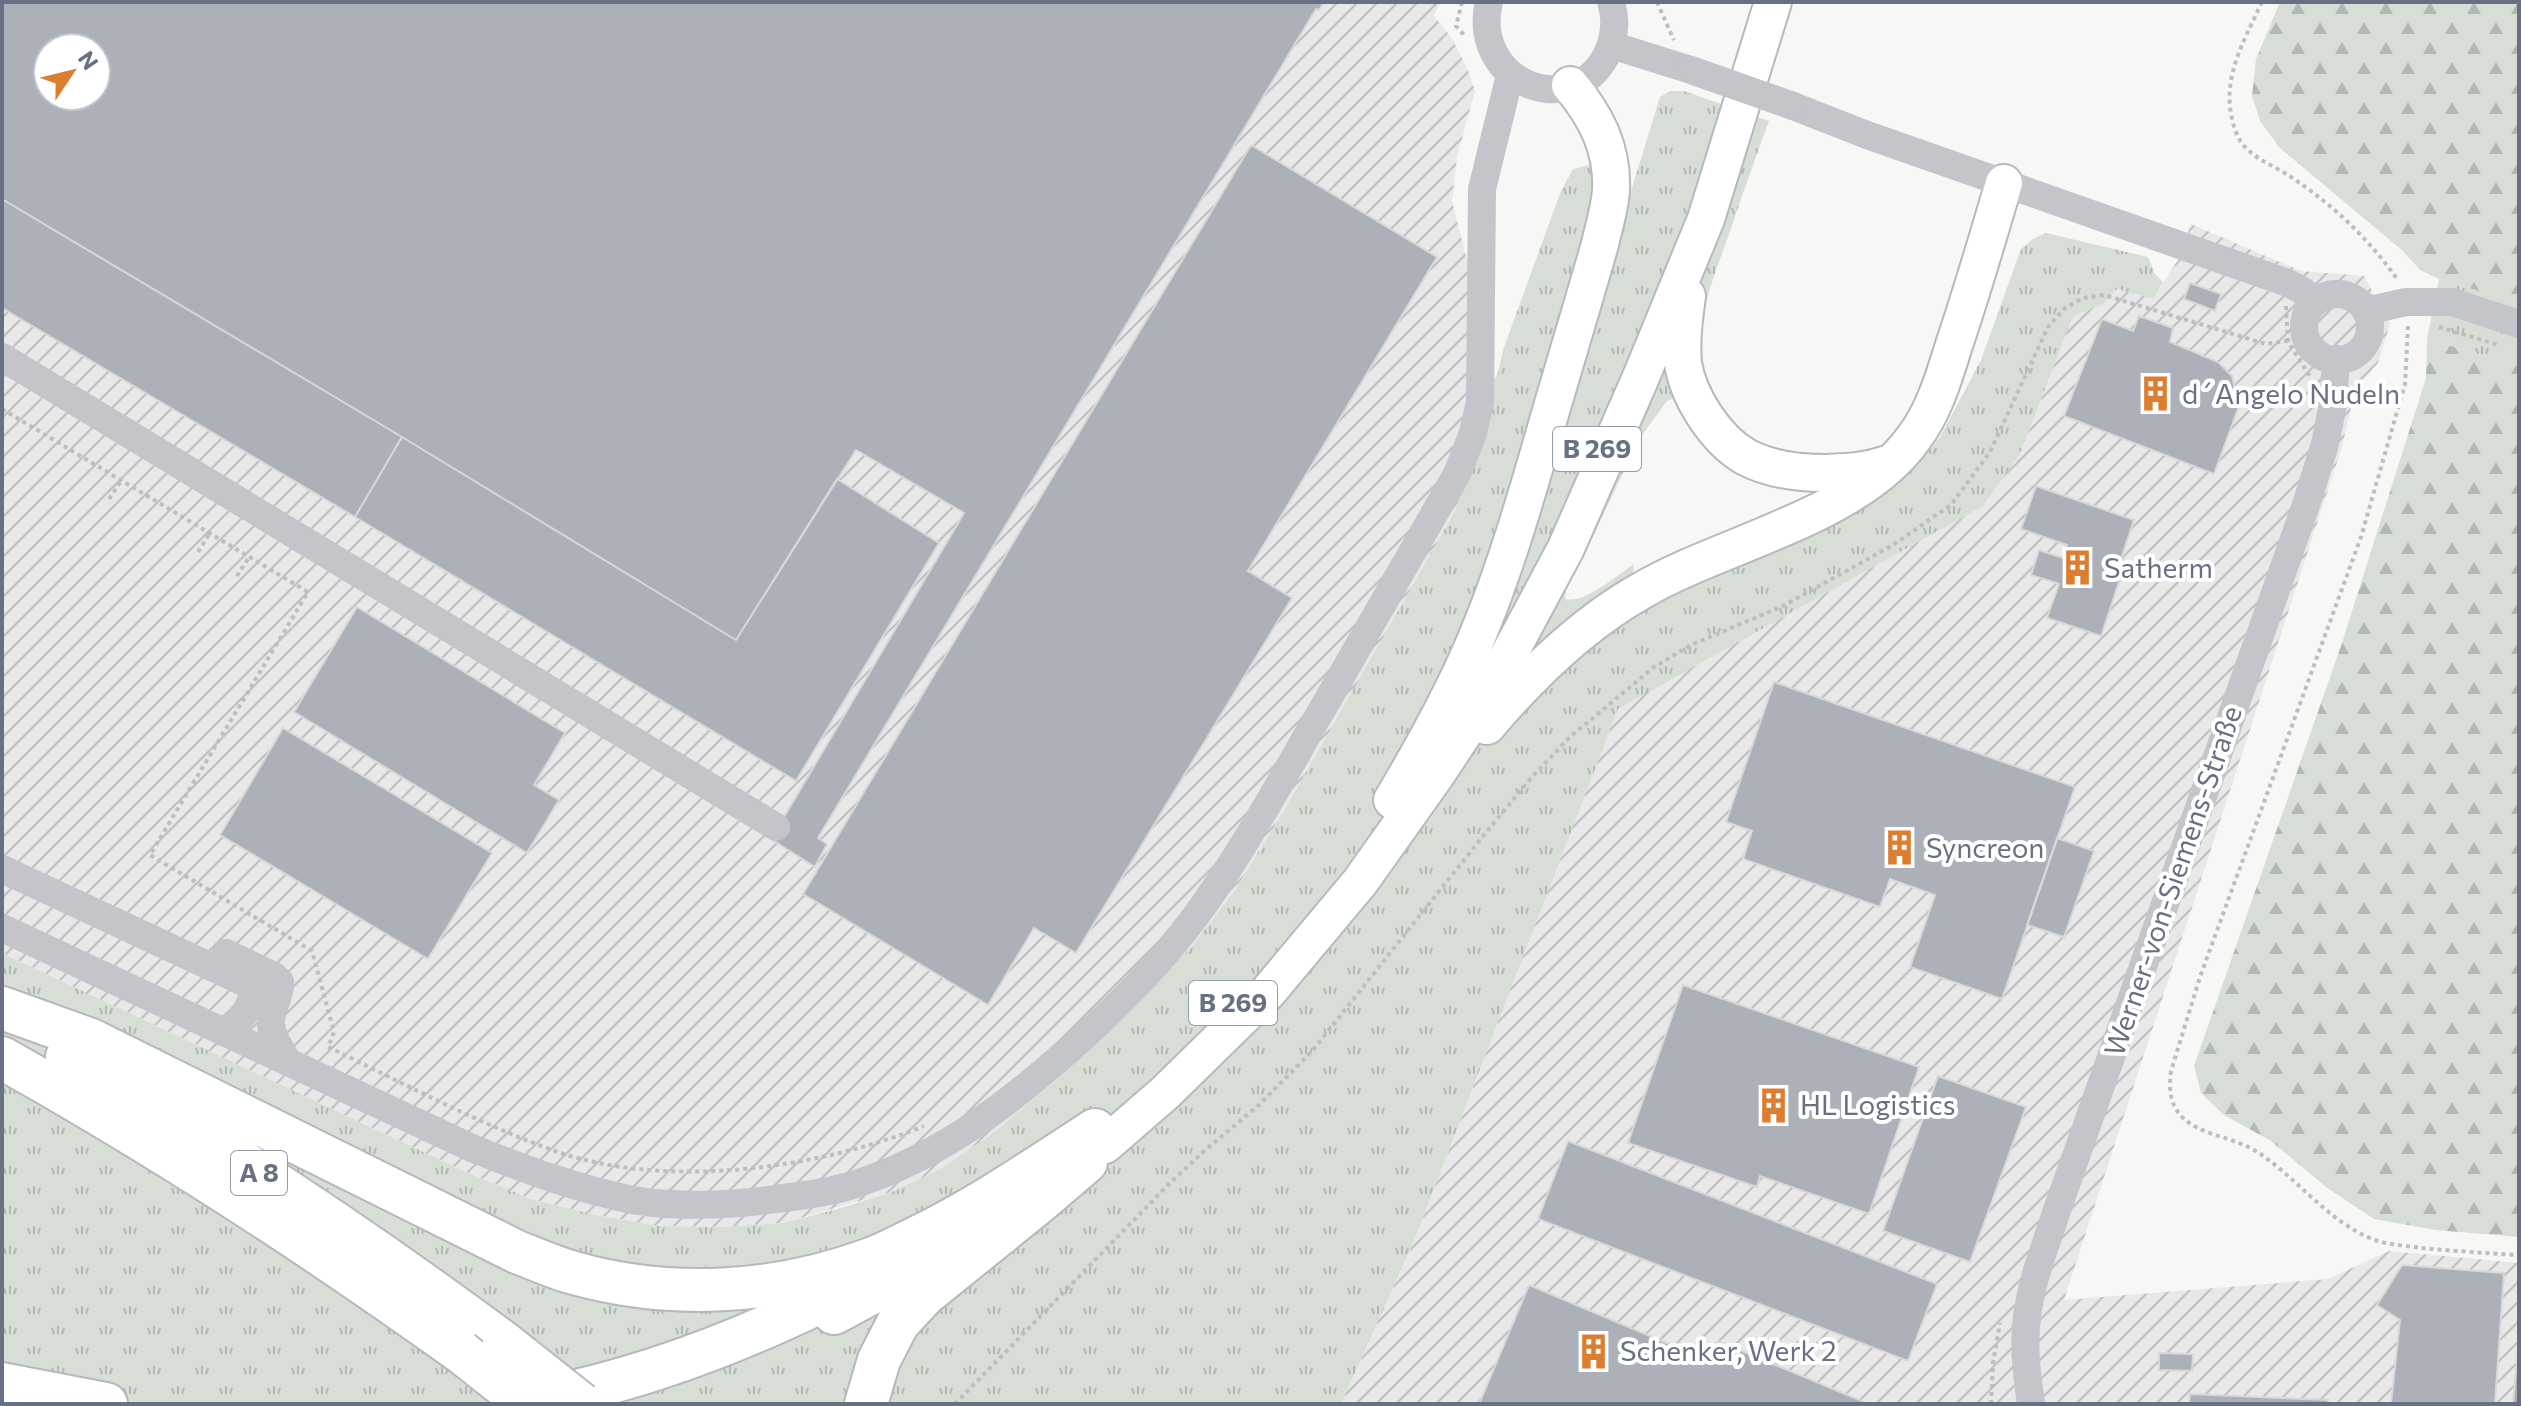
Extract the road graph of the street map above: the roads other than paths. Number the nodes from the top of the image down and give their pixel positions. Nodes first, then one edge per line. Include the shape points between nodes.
1 (1488, 2) edge
2 (1611, 2) edge
3 (1770, 2) edge
4 (1611, 45) junction
5 (1510, 75) junction
6 (1570, 85) junction
7 (2004, 183) junction
8 (1706, 219) junction
9 (2316, 302) junction
10 (2366, 311) junction
11 (2512, 336) edge
12 (2, 357) edge
13 (2336, 359) junction
14 (1897, 460) junction
15 (776, 827) dead end
16 (2, 869) edge
17 (1357, 871) junction
18 (89, 888) dead end
19 (2, 928) edge
20 (2, 1008) edge
21 (2, 1021) edge
22 (223, 1032) junction
23 (2, 1058) edge
24 (288, 1062) junction
25 (1100, 1138) junction
26 (2, 1384) edge
27 (2, 1400) edge
28 (21, 1404) edge
29 (106, 1404) edge
30 (515, 1404) edge
31 (527, 1404) edge
32 (581, 1404) edge
33 (589, 1404) edge
34 (866, 1404) edge
35 (2031, 1404) edge

1 - 5 street via 1488,42
2 - 4 street
3 - 8 main road
3 - 17 main road, B 269 / B 269 via 1693,215 1590,464 1470,695
4 - 6 street via 1602,63
4 - 7 street, bridge via 1684,59 1867,135
5 - 6 street via 1539,87
5 - 24 street via 1482,189 1480,402 1457,474 1264,811 1207,899 1113,1011 1020,1092 939,1148 847,1187 745,1204 690,1204 631,1200 552,1179 474,1149
6 - 17 main road via 1589,107 1609,161 1611,191 1592,271 1481,627
7 - 9 street via 2288,283
7 - 14 main road via 1945,374 1929,413
8 - 14 main road via 1682,332 1684,366 1708,419 1747,457 1801,473 1848,473
8 - 17 main road via 1602,470 1528,621 1436,775
9 - 10 street via 2343,295
9 - 13 street via 2305,321 2306,338 2318,353
10 - 11 street via 2406,302 2452,302
10 - 13 street via 2370,332 2363,347
12 - 15 street
13 - 35 street, Werner-von-Siemens-Straße via 2325,444 2306,505 2031,1294 2026,1319
14 - 17 main road via 1833,504 1640,591 1573,639 1538,669
16 - 22 street via 246,983 253,991 250,1005
17 - 25 main road, B 269 / B 269
18 - 24 street via 278,978 281,988 272,1028
19 - 22 street
20 - 25 highway via 91,1040 517,1252 573,1273 628,1284 692,1291 758,1287 871,1260
21 - 32 highway, A 8 / A 8, bridge via 217,1145 352,1234
22 - 24 street
23 - 31 highway, A 8, bridge via 353,1274
25 - 30 highway via 932,1244 819,1303 685,1359 574,1393
25 - 33 highway via 993,1226 889,1285 690,1374
25 - 34 highway via 1038,1203 924,1295 898,1323 879,1360
26 - 29 highway
27 - 28 highway

